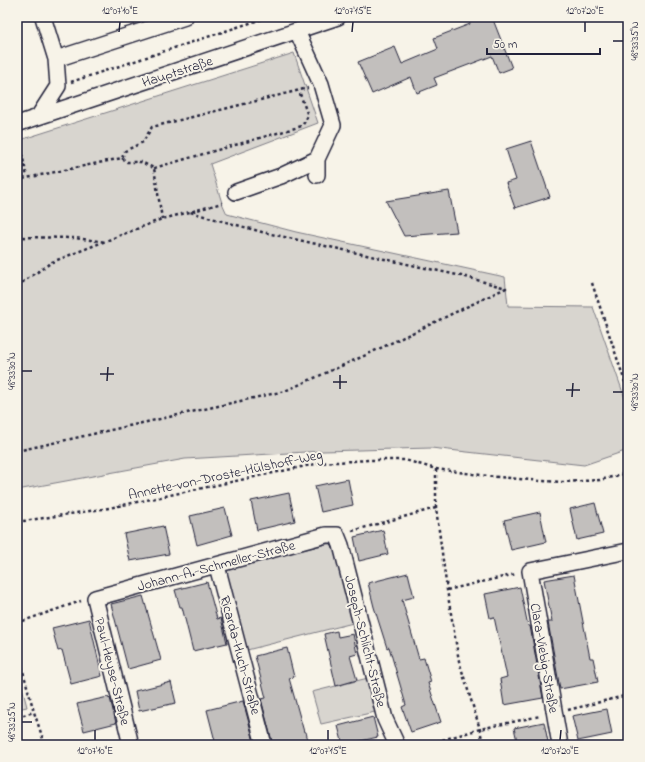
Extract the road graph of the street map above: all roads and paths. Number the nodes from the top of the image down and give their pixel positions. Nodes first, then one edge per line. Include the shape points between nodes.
1 (43, 17) edge
2 (185, 17) edge
3 (268, 17) edge
4 (338, 17) edge
5 (297, 31) junction
6 (56, 59) junction
7 (321, 84) junction
8 (58, 86) junction
9 (299, 91) junction
10 (38, 117) junction
11 (17, 124) edge
12 (17, 146) edge
13 (122, 158) junction
14 (317, 159) junction
15 (154, 168) junction
16 (317, 175) dead end
17 (27, 177) junction
18 (17, 180) edge
19 (236, 192) dead end
20 (222, 203) dead end
21 (190, 212) junction
22 (162, 219) junction
23 (17, 237) edge
24 (107, 242) junction
25 (592, 283) dead end
26 (17, 286) edge
27 (628, 391) edge
28 (17, 451) edge
29 (436, 469) junction
30 (628, 474) edge
31 (436, 508) junction
32 (17, 522) edge
33 (337, 535) junction
34 (628, 551) edge
35 (217, 566) junction
36 (530, 571) junction
37 (447, 590) junction
38 (95, 598) junction
39 (17, 623) edge
40 (17, 649) edge
41 (628, 695) edge
42 (34, 712) junction
43 (554, 713) junction
44 (17, 716) edge
45 (480, 729) junction
46 (45, 745) edge
47 (131, 745) edge
48 (264, 745) edge
49 (397, 745) edge
50 (426, 745) edge
51 (483, 745) edge
52 (560, 745) edge

1 - 6 street
2 - 6 street
3 - 8 path
4 - 5 street, Hauptstraße
5 - 7 street
5 - 10 street, Hauptstraße
6 - 8 street
7 - 9 path
7 - 14 street via 333,125
8 - 10 street
9 - 13 path via 152,127 143,142 124,151
9 - 15 path via 308,116 302,126
10 - 11 street, Hauptstraße
12 - 17 path via 20,145
13 - 15 path via 127,162 141,162
13 - 17 path
14 - 16 street
14 - 19 street via 281,176
15 - 22 path
17 - 18 path
20 - 21 path
21 - 22 path
21 - 28 path via 262,232 451,273 506,288 285,391
22 - 24 path
23 - 24 path via 75,238
24 - 26 path via 52,262
25 - 27 path
29 - 30 path, Annette-von-Droste-Hülshoff-Weg via 564,482 600,480
29 - 31 path
29 - 32 path, Annette-von-Droste-Hülshoff-Weg via 405,460 320,463 109,508
31 - 33 path
31 - 37 path
33 - 35 street, Johann-A.-Schmeller-Straße via 326,535
33 - 49 street, Joseph-Schlicht-Straße via 385,719
34 - 36 street
35 - 38 street, Johann-A.-Schmeller-Straße
35 - 48 street, Ricarda-Huch-Straße
36 - 37 path
36 - 43 street, Clara-Viebig-Straße
37 - 45 path via 460,660
38 - 39 path
38 - 47 street, Paul-Heyse-Straße
40 - 42 path
41 - 43 path
42 - 44 path
42 - 46 path
43 - 45 path
43 - 52 street, Clara-Viebig-Straße
45 - 50 path
45 - 51 path

